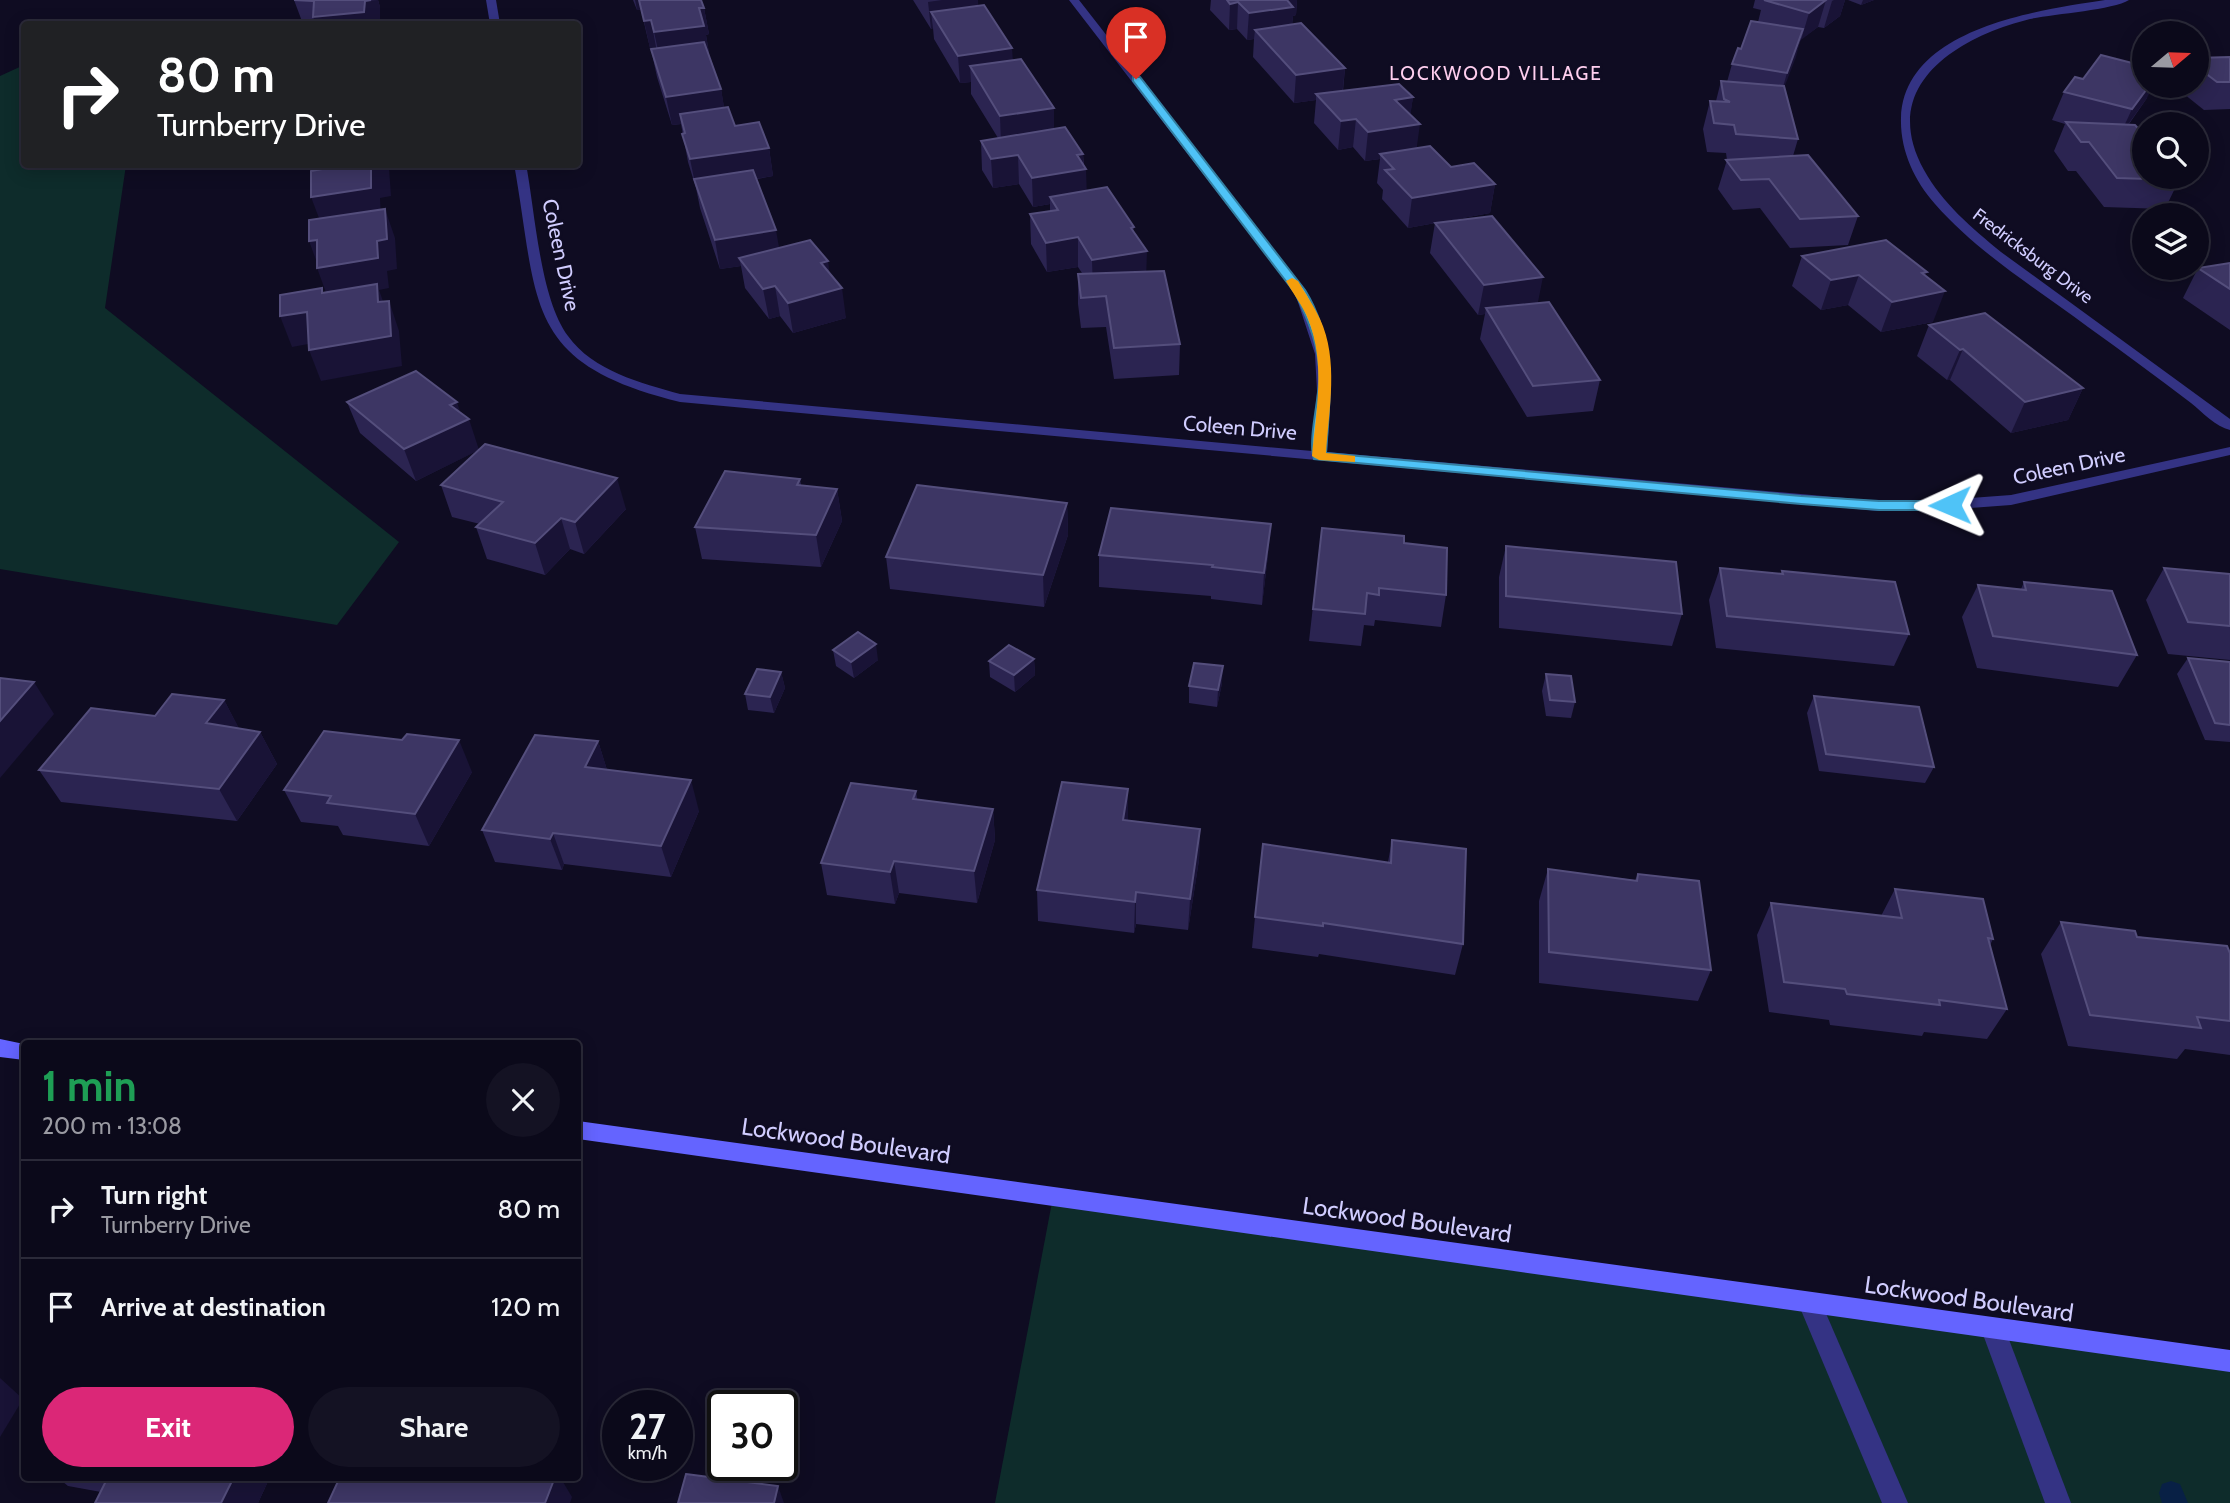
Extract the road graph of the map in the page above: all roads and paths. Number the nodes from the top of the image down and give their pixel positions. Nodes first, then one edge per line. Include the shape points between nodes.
1 (491, 0) edge
2 (1074, 0) edge
3 (2124, 0) edge
4 (494, 21) edge
5 (521, 168) edge
6 (2230, 426) edge
7 (2230, 451) edge
8 (1319, 456) junction
9 (0, 1048) edge
10 (21, 1052) edge
11 (581, 1130) edge
12 (1810, 1303) junction
13 (1993, 1329) junction
14 (2230, 1360) edge
15 (1895, 1503) edge
16 (2058, 1503) edge

1 - 4 street
2 - 8 street via 1301,292 1323,353
3 - 6 street, Fredricksburg Drive via 2001,24 1945,52 1925,69 1910,92 1905,143 1932,193 1956,220
5 - 8 street, Coleen Drive via 552,321 574,351 633,385 680,398
7 - 8 street, Coleen Drive via 2046,495 1930,506 1801,500
9 - 10 main road
11 - 12 main road, Lockwood Boulevard
12 - 13 main road, Lockwood Boulevard
12 - 15 street
13 - 14 main road, Lockwood Boulevard
13 - 16 street

